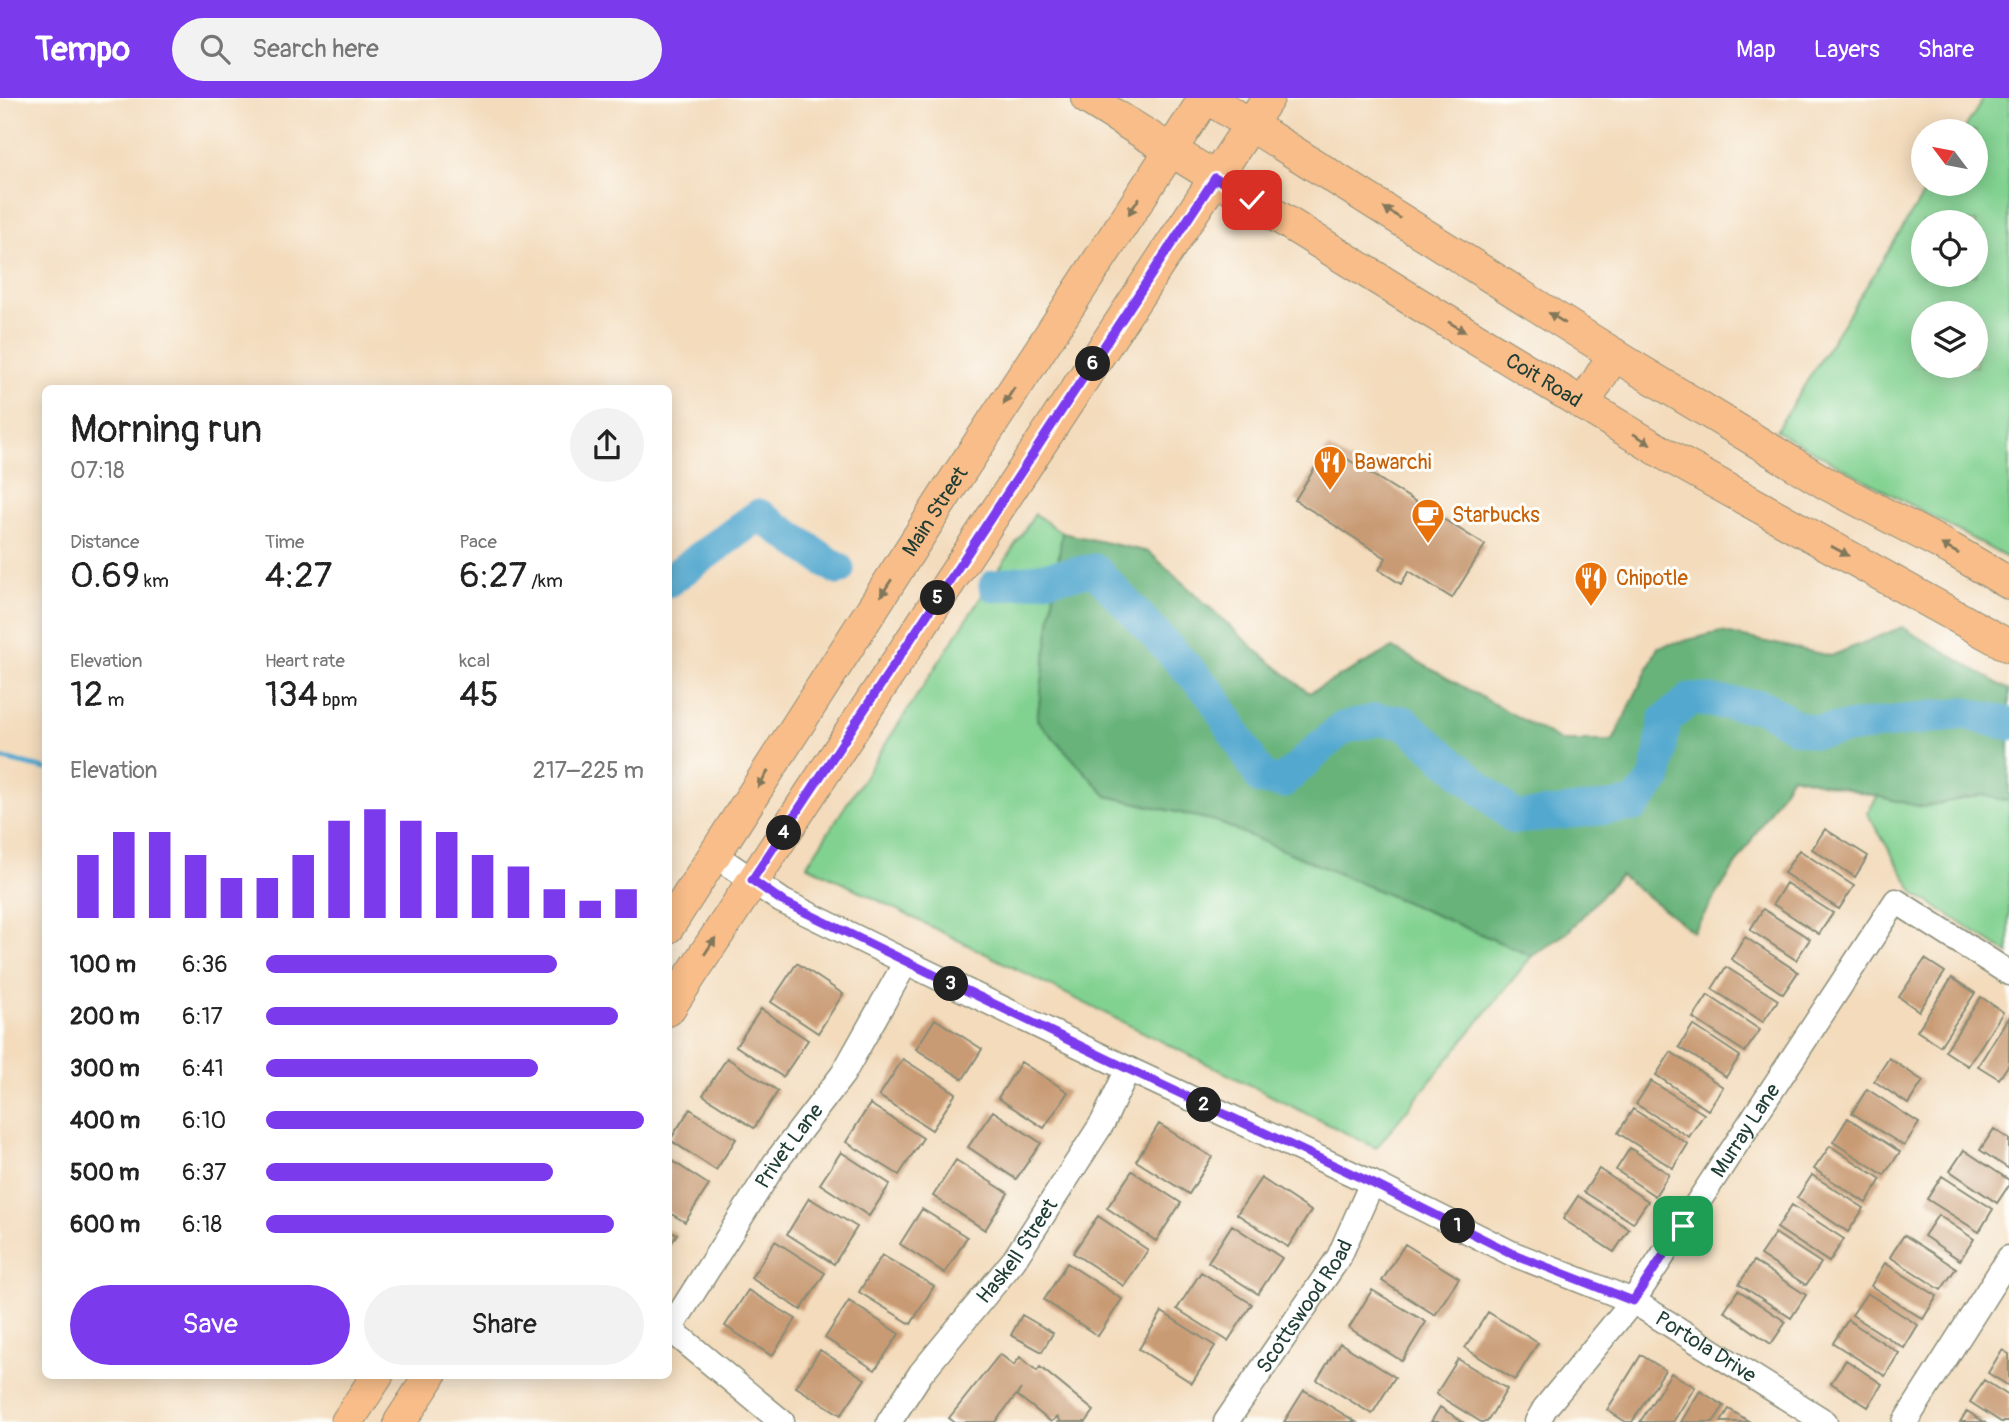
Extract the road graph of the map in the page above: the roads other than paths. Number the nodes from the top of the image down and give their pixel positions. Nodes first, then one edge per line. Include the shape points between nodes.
1 (1087, 98) edge
2 (1206, 98) edge
3 (1268, 98) edge
4 (1250, 123) junction
5 (1171, 149) junction
6 (1215, 178) junction
7 (1614, 354) junction
8 (1584, 404) junction
9 (2009, 583) edge
10 (2009, 646) edge
11 (715, 855) junction
12 (752, 880) junction
13 (672, 921) edge
14 (906, 962) junction
15 (2009, 972) edge
16 (672, 1004) edge
17 (1128, 1069) junction
18 (1372, 1183) junction
19 (2009, 1258) edge
20 (1633, 1301) junction
21 (672, 1326) edge
22 (672, 1331) edge
23 (375, 1379) edge
24 (428, 1379) edge
25 (347, 1422) edge
26 (400, 1422) edge
27 (782, 1422) edge
28 (889, 1422) edge
29 (1226, 1422) edge
30 (1536, 1422) edge
31 (1825, 1422) edge
32 (1905, 1422) edge

1 - 5 main road, Coit Road
2 - 4 main road
2 - 5 main road, Main Street
3 - 4 main road
4 - 6 main road
7 -> 4 main road
5 - 6 main road, Coit Road
5 -> 11 main road, Main Street
6 -> 8 main road, Coit Road
6 - 12 main road
7 - 8 main road
9 -> 7 main road via 1826,484
8 -> 10 main road, Coit Road via 1670,457
11 - 12 street, Portola Drive
11 - 13 main road, Main Street
12 - 14 street, Portola Drive via 782,901
16 -> 12 main road
14 - 17 street, Portola Drive
14 - 21 street, Privet Lane via 843,1074 775,1163
15 - 20 street, Murray Lane via 1896,901
17 - 18 street, Portola Drive
17 - 28 street, Haskell Street via 1103,1122 1014,1260 921,1373
18 - 20 street, Portola Drive via 1511,1253
18 - 29 street, Scottswood Road via 1339,1256
19 - 32 street
20 - 30 street, Murray Lane
20 - 31 street, Portola Drive
22 - 27 street, Privet Lane
23 - 25 main road
24 - 26 main road

